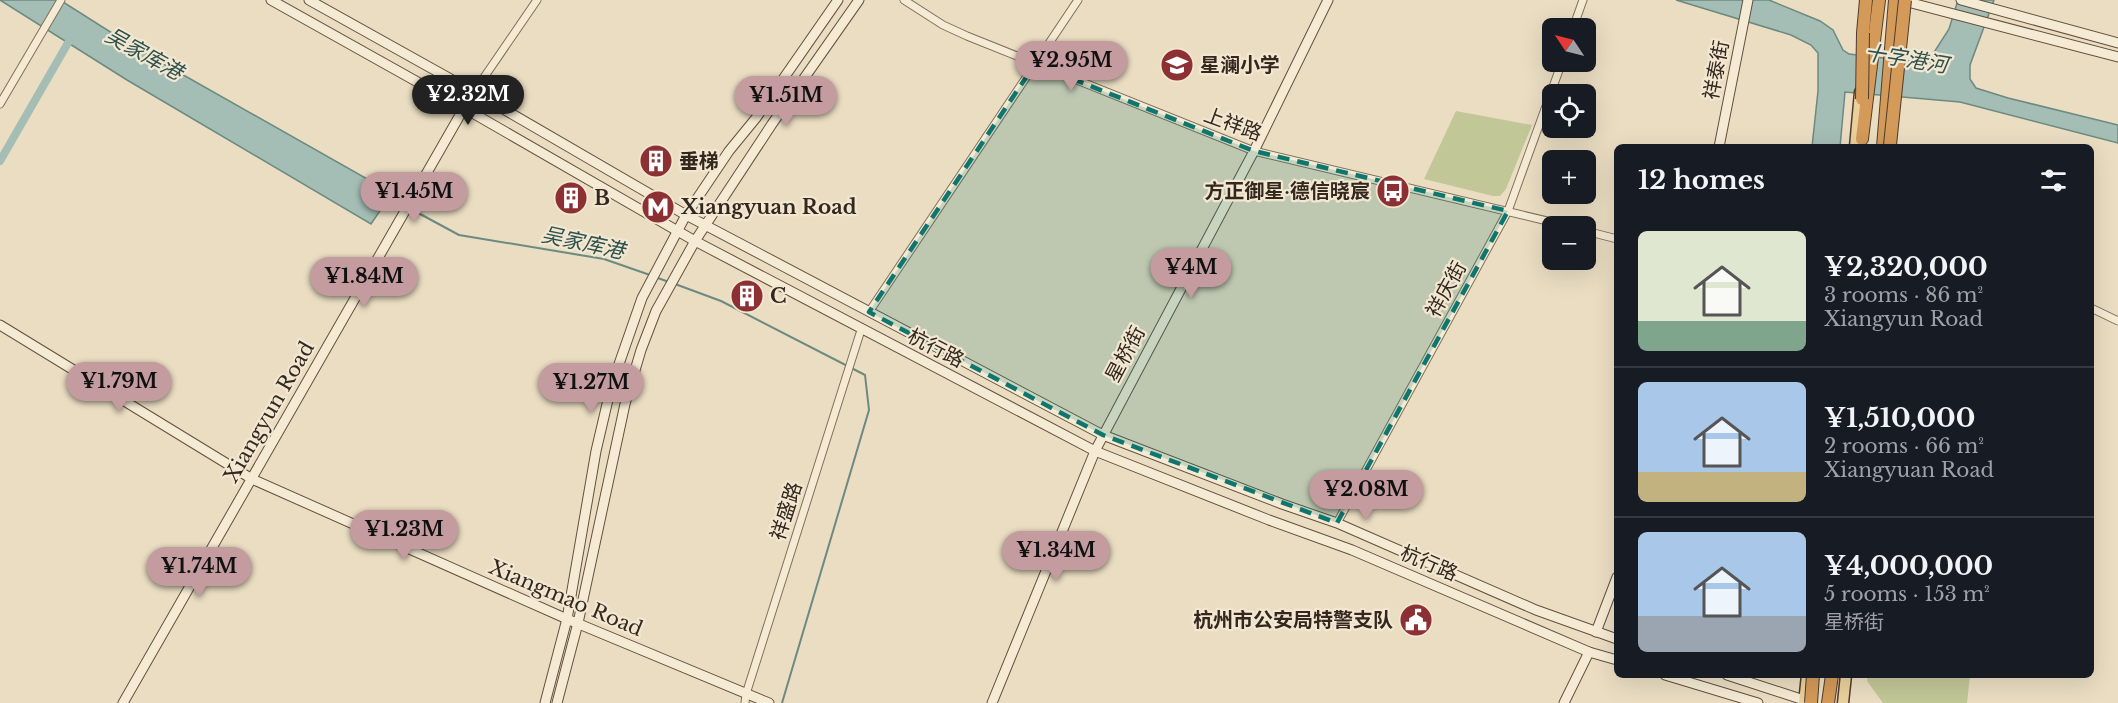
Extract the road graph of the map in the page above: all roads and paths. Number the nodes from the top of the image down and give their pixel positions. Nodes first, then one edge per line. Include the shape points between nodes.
1 (61, 0) edge
2 (271, 0) edge
3 (309, 0) edge
4 (537, 0) edge
5 (838, 0) edge
6 (859, 0) edge
7 (904, 0) edge
8 (1078, 0) edge
9 (1328, 0) edge
10 (1583, 0) edge
11 (1748, 0) edge
12 (1866, 0) edge
13 (1872, 0) edge
14 (1879, 0) edge
15 (1898, 0) edge
16 (1905, 0) edge
17 (1962, 0) edge
18 (1577, 18) edge
19 (2118, 43) edge
20 (2118, 57) edge
21 (1035, 64) junction
22 (1558, 72) edge
23 (474, 92) junction
24 (0, 104) edge
25 (465, 108) junction
26 (1720, 144) edge
27 (1859, 144) edge
28 (1887, 144) edge
29 (1887, 144) edge
30 (1887, 144) edge
31 (1254, 151) junction
32 (1508, 211) junction
33 (686, 215) junction
34 (1542, 220) edge
35 (705, 225) junction
36 (677, 231) junction
37 (1596, 234) edge
38 (1614, 238) edge
39 (695, 241) junction
40 (2094, 309) edge
41 (869, 312) junction
42 (2118, 321) edge
43 (0, 325) edge
44 (861, 330) junction
45 (1103, 435) junction
46 (1095, 451) junction
47 (252, 479) junction
48 (1337, 523) junction
49 (1614, 585) edge
50 (567, 619) junction
51 (578, 623) junction
52 (1596, 632) junction
53 (1614, 638) edge
54 (1589, 652) junction
55 (1614, 659) edge
56 (1675, 678) edge
57 (1736, 678) edge
58 (1807, 678) edge
59 (1812, 678) edge
60 (1832, 678) edge
61 (1846, 678) edge
62 (745, 698) edge
63 (123, 703) edge
64 (546, 703) edge
65 (558, 703) edge
66 (769, 703) edge
67 (992, 703) edge
68 (1564, 703) edge
69 (1758, 703) edge
70 (1808, 703) edge
71 (1828, 703) edge
72 (1843, 703) edge

1 - 24 street
2 - 25 main road, 杭行路
3 - 23 main road, 杭行路
4 - 23 street
5 - 33 main road
6 - 35 main road
7 - 21 street, 上祥路 via 951,29
8 - 21 street
9 - 31 main road, 星桥街
10 - 18 street
11 - 26 main road, 祥泰街
12 - 27 highway, bridge
13 - 27 main road, bridge via 1864,48
14 - 27 highway
15 - 20 main road
15 - 29 highway
15 - 30 main road, bridge
16 - 28 highway, bridge
17 - 19 main road
21 - 31 street, 上祥路
21 - 41 street
22 - 32 street, 祥庆街
23 - 33 main road, 杭行路
25 - 36 main road, 杭行路
25 - 47 main road, Xiangyun Road
31 - 32 street, 上祥路
31 - 45 main road, 星桥街
32 - 34 street, 上祥路
32 - 48 street, 祥庆街
33 - 35 main road, 杭行路
33 - 36 main road
35 - 39 main road
35 - 41 main road, 杭行路
36 - 39 main road, 杭行路
36 - 50 main road via 642,298 611,387
37 - 38 street
39 - 44 main road, 杭行路
39 - 51 main road via 656,311 641,350 625,404
40 - 42 street
41 - 45 main road, 杭行路
43 - 47 main road, Xiangmao Road
44 - 46 main road, 杭行路
44 - 62 street, 祥盛路
45 - 46 main road, 星桥街
45 - 48 main road, 杭行路
46 - 54 main road, 杭行路 via 1352,550
46 - 67 main road, 星桥街
47 - 50 main road, Xiangmao Road
47 - 63 main road, Xiangyun Road
48 - 52 main road, 杭行路
49 - 52 main road
50 - 51 main road, Xiangmao Road
50 - 64 main road
51 - 62 main road, Xiangmao Road
51 - 65 main road
52 - 53 main road, 杭行路
54 - 55 main road, 杭行路
54 - 68 main road
56 - 69 main road
57 - 70 main road
58 - 70 main road
59 - 70 highway, bridge
60 - 71 highway
61 - 72 main road
62 - 66 main road, Xiangmao Road

